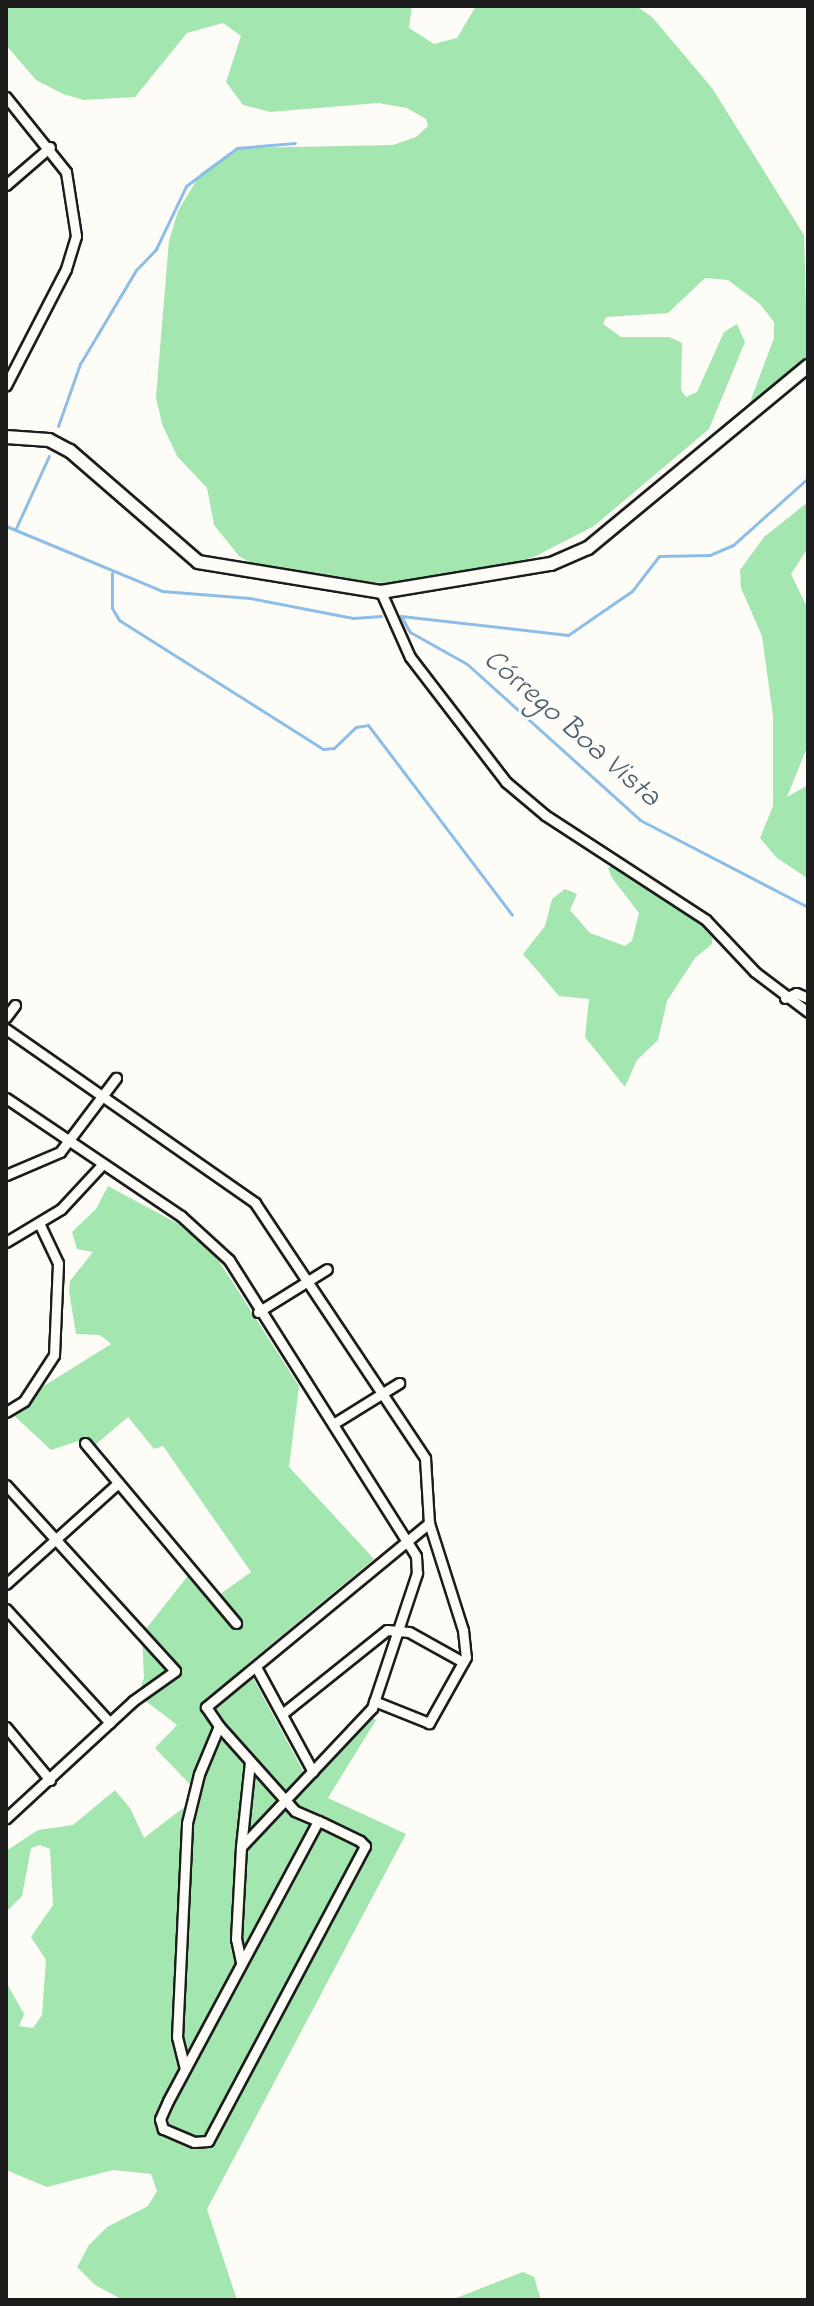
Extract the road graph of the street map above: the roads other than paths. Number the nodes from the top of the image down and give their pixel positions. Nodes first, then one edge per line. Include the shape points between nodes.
1 (6, 97) edge
2 (50, 147) junction
3 (6, 185) edge
4 (808, 366) edge
5 (6, 385) edge
6 (6, 437) edge
7 (381, 592) junction
8 (785, 998) junction
9 (808, 998) edge
10 (15, 1005) dead end
11 (808, 1012) edge
12 (6, 1017) edge
13 (6, 1029) edge
14 (116, 1078) dead end
15 (103, 1097) junction
16 (6, 1098) edge
17 (69, 1143) junction
18 (101, 1166) junction
19 (6, 1175) edge
20 (39, 1223) junction
21 (6, 1242) edge
22 (327, 1269) dead end
23 (308, 1281) junction
24 (258, 1312) junction
25 (399, 1383) dead end
26 (381, 1395) junction
27 (6, 1412) edge
28 (333, 1424) junction
29 (85, 1443) dead end
30 (118, 1483) junction
31 (6, 1485) edge
32 (429, 1523) junction
33 (57, 1540) junction
34 (408, 1541) junction
35 (434, 1546) junction
36 (416, 1556) junction
37 (6, 1584) edge
38 (6, 1609) edge
39 (236, 1623) dead end
40 (398, 1629) junction
41 (463, 1662) junction
42 (256, 1667) junction
43 (374, 1701) junction
44 (282, 1714) junction
45 (110, 1723) junction
46 (219, 1726) junction
47 (6, 1727) edge
48 (250, 1762) junction
49 (313, 1772) junction
50 (50, 1780) junction
51 (286, 1802) junction
52 (6, 1818) edge
53 (318, 1821) junction
54 (241, 1847) junction
55 (241, 1962) junction
56 (185, 2069) junction

1 - 2 street
2 - 3 street
2 - 5 street via 71,189 74,248
4 - 7 street via 588,548 551,564
6 - 7 street via 49,440 70,451 164,538 198,562
7 - 8 street via 410,657 506,782 545,815 706,920
8 - 9 street via 796,993
8 - 11 street
10 - 12 street
13 - 15 street
14 - 15 street
15 - 17 street
15 - 23 street via 255,1203
16 - 17 street
17 - 18 street
17 - 19 street via 49,1158
18 - 20 street via 75,1197
18 - 24 street via 203,1235 229,1260
20 - 21 street
20 - 27 street via 58,1263 56,1341 50,1366 17,1407
22 - 23 street
23 - 24 street
23 - 26 street
24 - 28 street
25 - 26 street
26 - 28 street
26 - 32 street via 425,1458
28 - 34 street
29 - 30 street
30 - 33 street
30 - 39 street
31 - 33 street
32 - 34 street
32 - 35 street
33 - 37 street
33 - 45 street via 175,1671
34 - 36 street
34 - 42 street
35 - 36 street
35 - 41 street via 463,1630
36 - 40 street via 417,1573
38 - 45 street
40 - 41 street
40 - 43 street
40 - 44 street via 381,1633
41 - 43 street via 429,1723
42 - 44 street
42 - 46 street via 206,1707
43 - 49 street
44 - 49 street
45 - 50 street
46 - 48 street
46 - 56 street via 201,1766 187,1823 177,2037
47 - 50 street
48 - 51 street
48 - 54 street
49 - 51 street
50 - 52 street
51 - 53 street
51 - 54 street
53 - 55 street
53 - 56 street via 364,1843 364,1853 206,2143 160,2124
54 - 55 street via 236,1939
55 - 56 street

